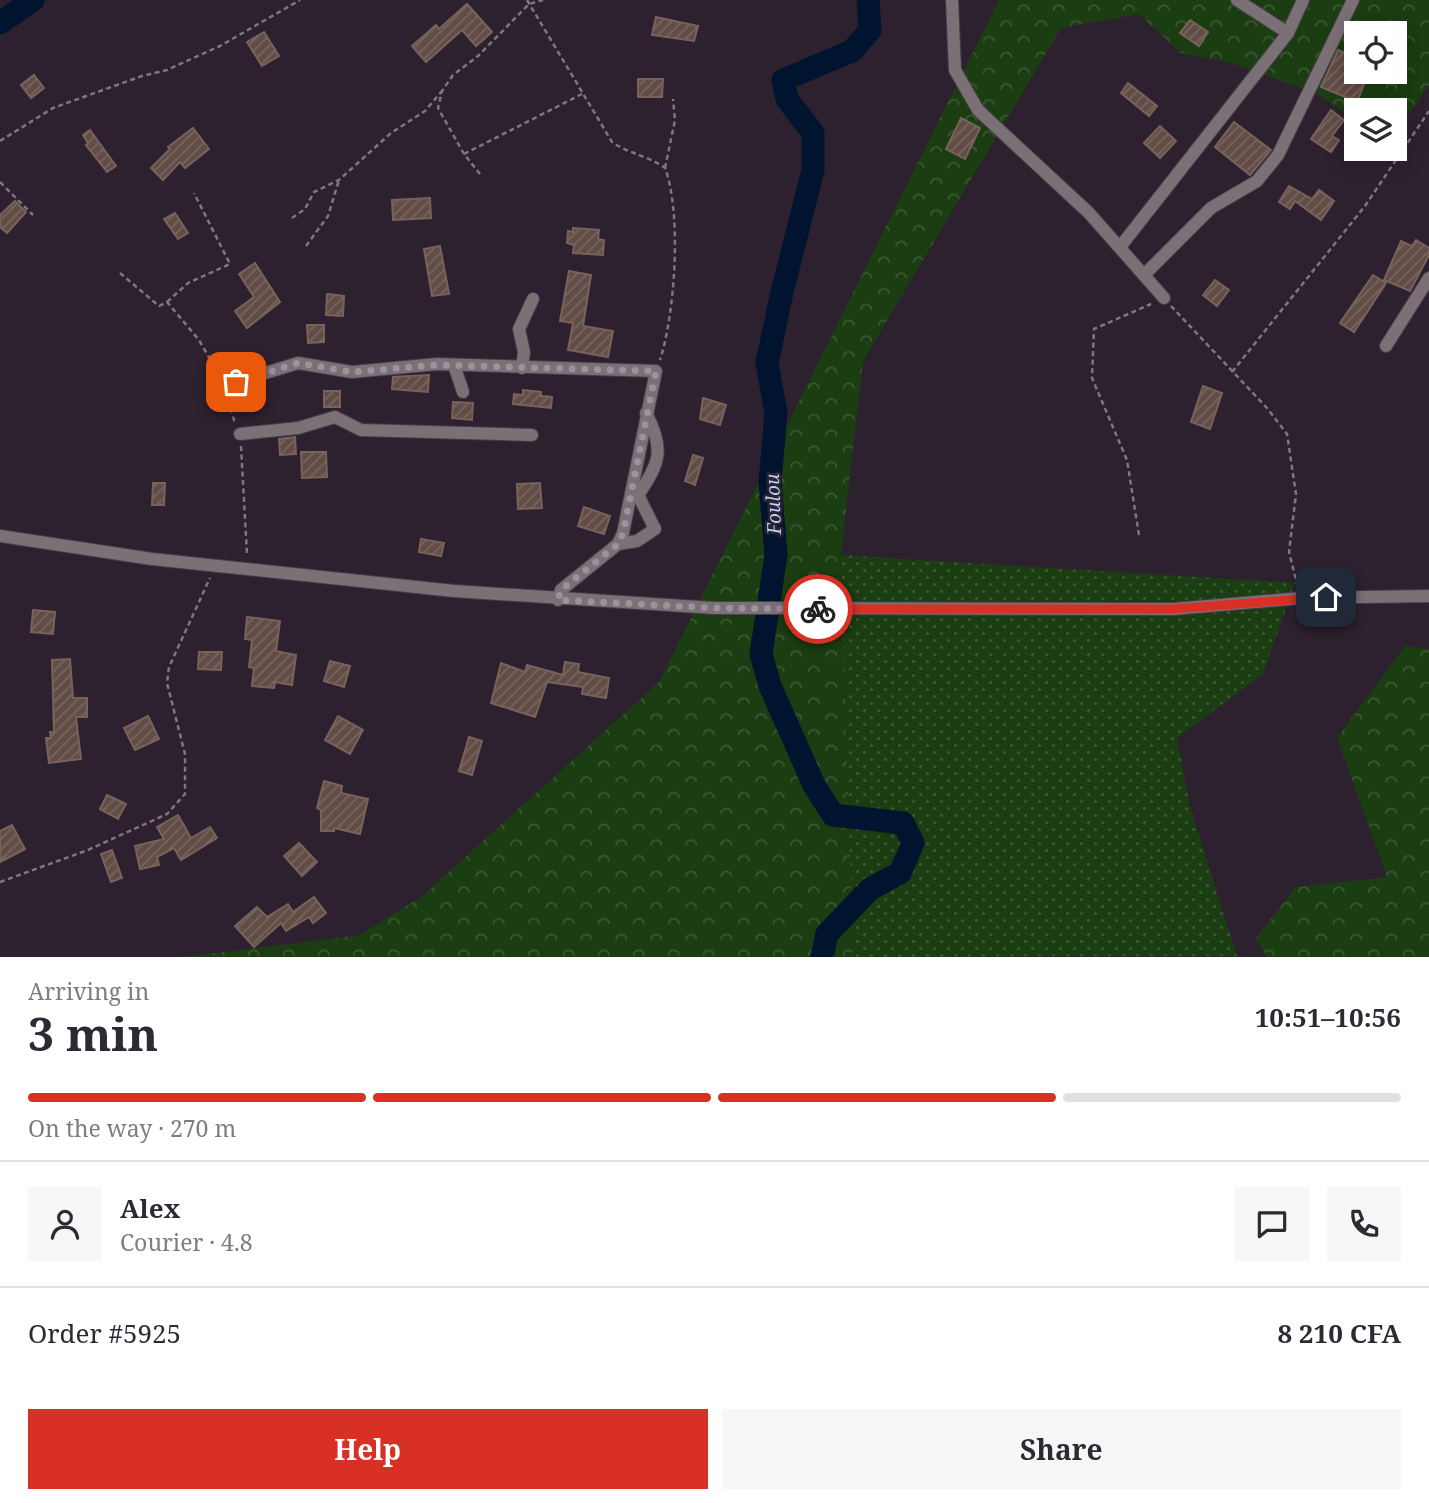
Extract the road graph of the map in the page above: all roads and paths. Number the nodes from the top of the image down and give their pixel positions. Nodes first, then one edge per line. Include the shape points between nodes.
1 (300, 0) edge
2 (527, 0) edge
3 (543, 0) edge
4 (952, 0) edge
5 (1237, 0) edge
6 (1303, 0) edge
7 (1353, 0) edge
8 (529, 5) junction
9 (1288, 33) junction
10 (442, 91) junction
11 (582, 94) junction
12 (673, 99) dead end
13 (1429, 111) edge
14 (0, 141) edge
15 (464, 154) junction
16 (666, 168) junction
17 (480, 174) dead end
18 (339, 180) junction
19 (0, 182) edge
20 (194, 193) dead end
21 (33, 215) dead end
22 (292, 218) dead end
23 (306, 246) dead end
24 (1120, 247) junction
25 (120, 273) dead end
26 (1145, 274) junction
27 (1429, 278) edge
28 (1164, 298) junction
29 (533, 299) dead end
30 (167, 302) junction
31 (1387, 346) dead end
32 (454, 366) junction
33 (522, 368) junction
34 (656, 371) junction
35 (1232, 372) junction
36 (223, 382) junction
37 (463, 393) dead end
38 (646, 413) junction
39 (240, 434) junction
40 (532, 435) dead end
41 (1139, 535) dead end
42 (0, 537) edge
43 (618, 544) junction
44 (247, 554) dead end
45 (215, 565) junction
46 (1429, 596) edge
47 (1301, 598) junction
48 (558, 600) junction
49 (0, 882) edge

1 - 14 path via 220,47 53,108
2 - 8 path
3 - 8 path
4 - 24 street via 955,70 978,110
5 - 9 street
6 - 9 street
7 - 26 street via 1278,156 1257,181 1211,208
8 - 10 path via 453,75
8 - 11 path
9 - 24 street
10 - 15 path via 438,108
10 - 18 path via 425,111 391,133
11 - 15 path
11 - 16 path via 612,142
12 - 16 path via 675,120
13 - 35 path via 1365,206
15 - 17 path
16 - 34 path via 673,221 672,295
18 - 22 path via 314,192 305,209
18 - 23 path via 328,216
19 - 21 path
20 - 30 path via 230,264 188,283
24 - 26 street
25 - 30 path via 159,306
26 - 28 street
27 - 31 street
28 - 35 path
28 - 41 path via 1094,329 1092,378 1127,460
29 - 33 street via 519,329
30 - 36 path via 199,340
32 - 33 street
32 - 36 street via 352,372 298,363
32 - 37 street
33 - 34 street
34 - 38 street
35 - 47 path via 1287,434 1296,494 1289,552
36 - 39 path
38 - 43 street
38 - 43 street via 660,454 638,495 655,529 637,541
39 - 40 street via 298,429 335,417 361,430
39 - 44 path
42 - 45 street
43 - 48 street via 561,590
45 - 48 street
45 - 49 path via 168,675 185,754 185,794 167,814 88,850
46 - 47 street
47 - 48 street via 1173,609 715,608

